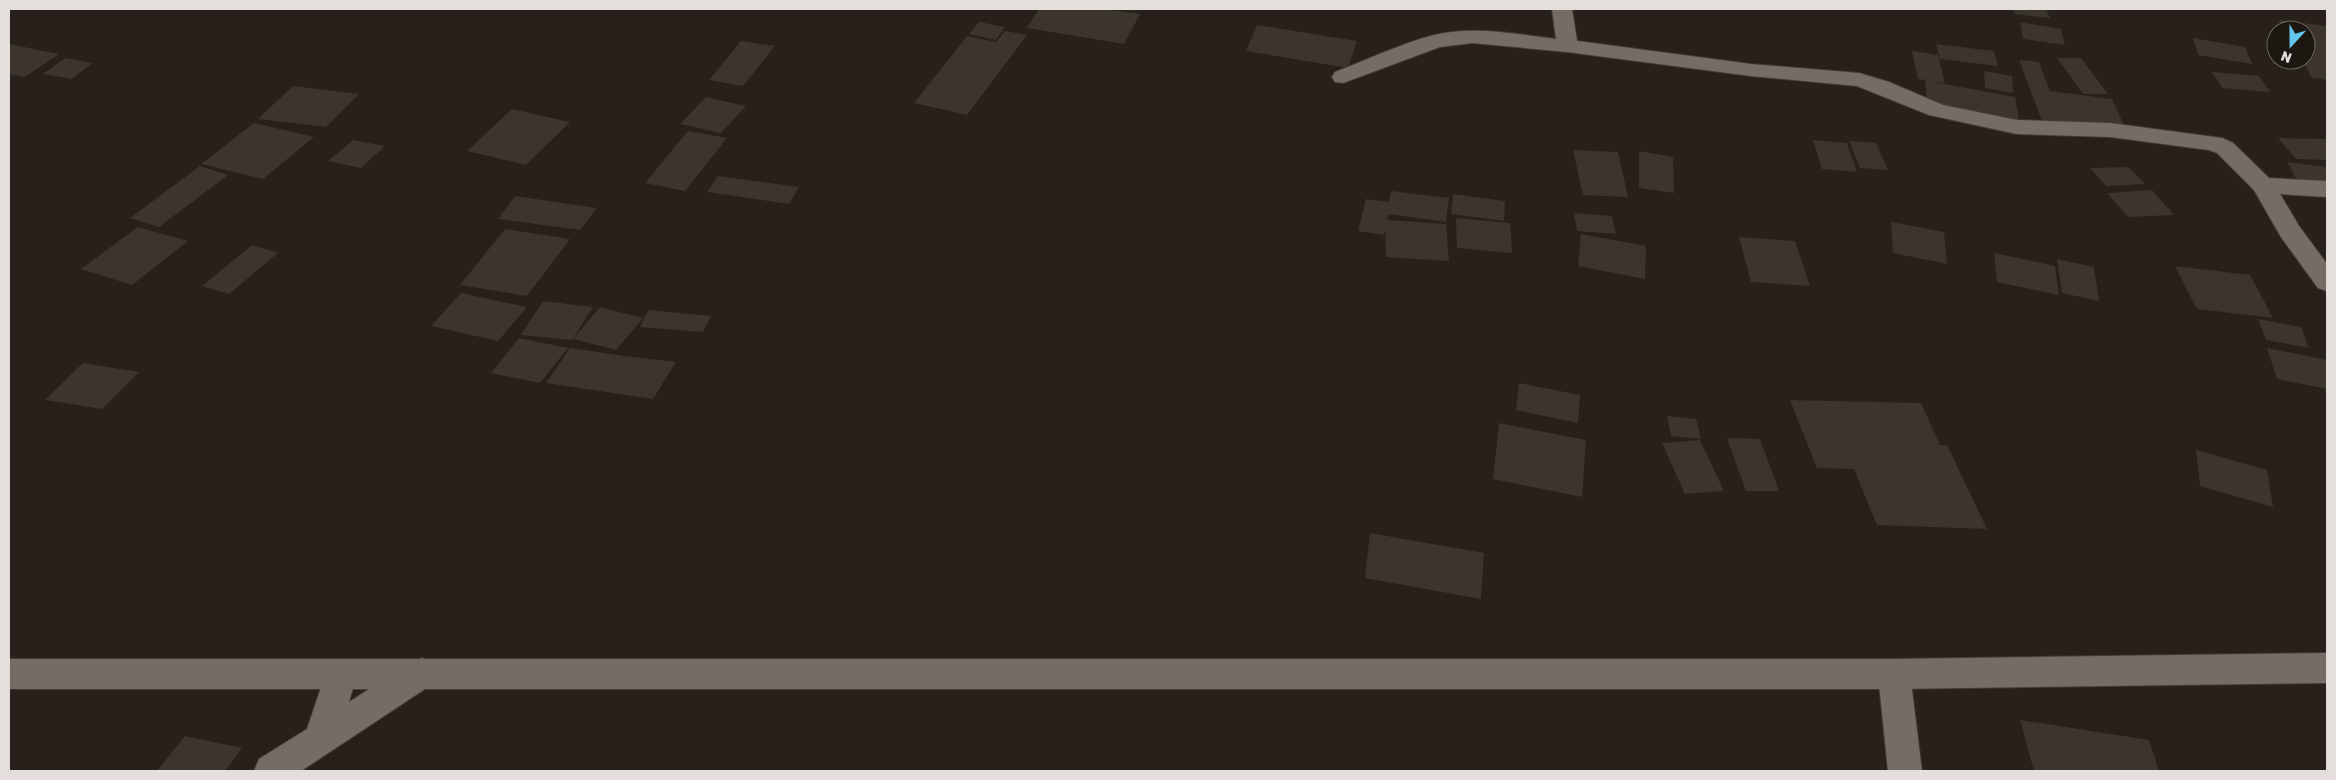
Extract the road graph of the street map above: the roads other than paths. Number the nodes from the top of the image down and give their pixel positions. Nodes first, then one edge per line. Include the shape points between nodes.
1 (1562, 9) edge
2 (1566, 46) junction
3 (1343, 77) dead end
4 (2263, 185) junction
5 (2327, 189) edge
6 (2327, 282) edge
7 (2327, 668) edge
8 (9, 674) edge
9 (341, 674) junction
10 (422, 674) junction
11 (1894, 674) junction
12 (321, 737) junction
13 (270, 771) edge
14 (1905, 771) edge

1 - 2 street
2 - 3 street via 1472,37 1450,38
2 - 4 street via 1751,70 1859,80 1937,110 2017,127 2110,130 2214,143 2225,148
4 - 5 street
4 - 6 street via 2290,231
7 - 11 street
8 - 9 street
9 - 10 street
9 - 12 street
10 - 11 street
10 - 12 street
11 - 14 street
12 - 13 street

